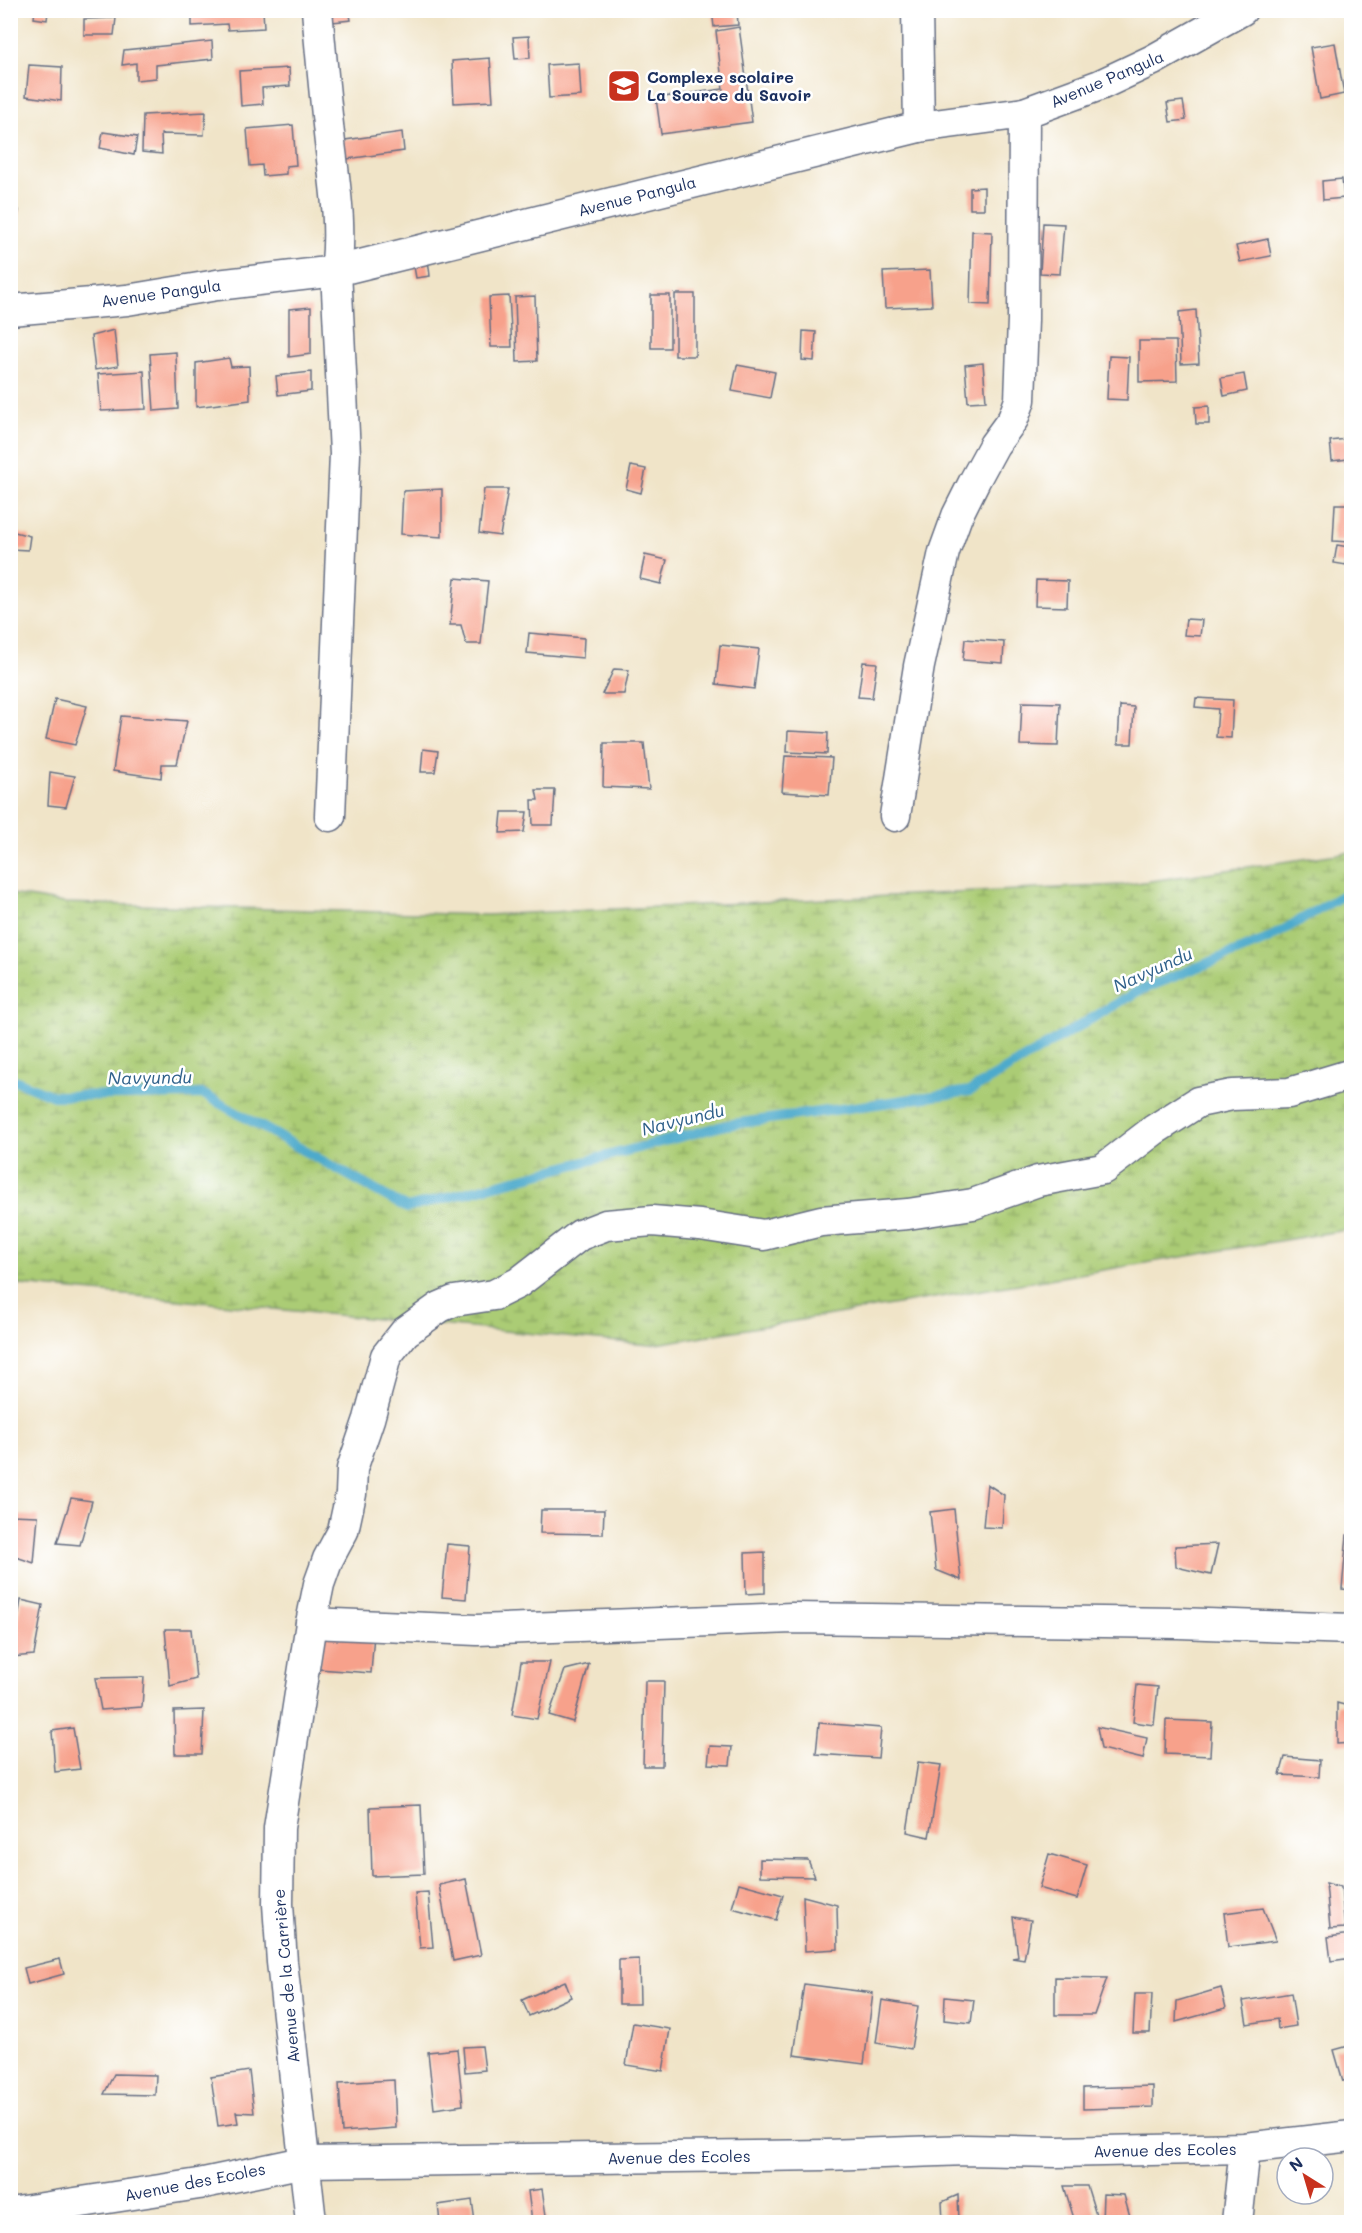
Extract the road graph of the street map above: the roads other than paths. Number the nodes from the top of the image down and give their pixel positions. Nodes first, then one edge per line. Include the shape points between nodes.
1 (317, 10) edge
2 (917, 10) edge
3 (1242, 10) edge
4 (1024, 113) junction
5 (919, 127) junction
6 (336, 271) junction
7 (10, 310) edge
8 (330, 816) dead end
9 (895, 816) dead end
10 (1352, 1074) edge
11 (310, 1623) junction
12 (1352, 1629) edge
13 (1352, 2136) edge
14 (1245, 2148) junction
15 (304, 2162) junction
16 (10, 2213) edge
17 (311, 2223) edge
18 (1237, 2223) edge

1 - 6 street via 338,202
2 - 5 street
3 - 4 street, Avenue Pangula via 1153,60
4 - 5 street, Avenue Pangula
4 - 9 street via 1020,400 957,516 944,552
5 - 6 street, Avenue Pangula
6 - 7 street, Avenue Pangula via 127,300
6 - 8 street via 345,454
10 - 11 street, Avenue de la Carrière via 1289,1093 1232,1095 1198,1102 1103,1169 1038,1181 973,1204 821,1221 764,1235 652,1221 606,1225 580,1235 518,1283 494,1294 454,1300 440,1307 405,1332 386,1356 352,1469 343,1531 319,1584
11 - 12 street via 477,1630 792,1618
11 - 15 street, Avenue de la Carrière via 279,1828 278,1904
13 - 14 street, Avenue des Ecoles
14 - 15 street, Avenue des Ecoles
14 - 18 street
15 - 16 street, Avenue des Ecoles via 199,2184
15 - 17 street, Avenue de la Carrière

